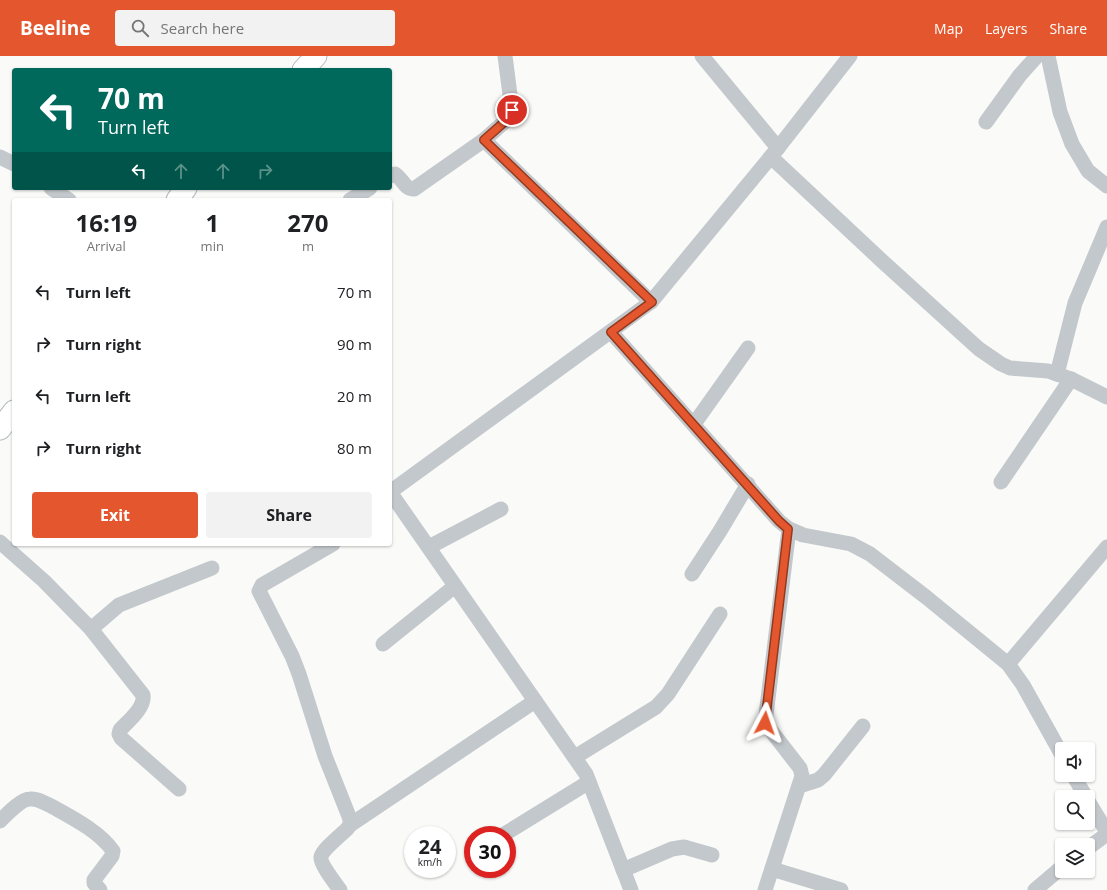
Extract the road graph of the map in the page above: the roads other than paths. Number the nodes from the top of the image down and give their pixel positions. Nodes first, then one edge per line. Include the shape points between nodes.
1 (316, 56) edge
2 (505, 56) edge
3 (702, 56) edge
4 (850, 56) edge
5 (1037, 56) edge
6 (1048, 56) edge
7 (304, 68) edge
8 (986, 122) dead end
9 (484, 140) junction
10 (774, 153) junction
11 (0, 157) edge
12 (12, 163) edge
13 (392, 175) edge
14 (1107, 186) edge
15 (54, 190) edge
16 (367, 190) edge
17 (66, 198) edge
18 (353, 198) edge
19 (1107, 227) edge
20 (652, 302) junction
21 (611, 332) junction
22 (748, 348) dead end
23 (1057, 374) junction
24 (1071, 379) junction
25 (1107, 397) edge
26 (12, 414) edge
27 (694, 424) junction
28 (0, 429) edge
29 (1001, 482) dead end
30 (748, 484) junction
31 (392, 491) edge
32 (392, 498) edge
33 (395, 508) edge
34 (501, 509) dead end
35 (788, 529) junction
36 (0, 542) edge
37 (330, 546) edge
38 (429, 547) junction
39 (1107, 547) edge
40 (212, 568) dead end
41 (692, 574) dead end
42 (455, 586) junction
43 (720, 614) dead end
44 (91, 629) junction
45 (383, 644) dead end
46 (1008, 664) junction
47 (535, 701) junction
48 (863, 726) dead end
49 (1055, 742) edge
50 (575, 757) junction
51 (589, 782) junction
52 (799, 786) junction
53 (178, 789) dead end
54 (1095, 807) edge
55 (1103, 814) edge
56 (0, 821) edge
57 (350, 825) junction
58 (516, 827) edge
59 (1107, 833) edge
60 (1095, 842) edge
61 (712, 855) dead end
62 (772, 869) junction
63 (623, 870) junction
64 (1055, 873) edge
65 (100, 890) edge
66 (340, 890) edge
67 (631, 890) edge
68 (765, 890) edge
69 (841, 890) edge
70 (1035, 890) edge

1 - 7 street
2 - 9 street via 511,115
3 - 10 street
4 - 10 street
5 - 8 street
6 - 14 street via 1060,112 1072,144 1088,171
9 - 13 street via 414,189 406,187 395,174
9 - 20 street
10 - 20 street
10 - 23 street via 881,260 979,348 1010,368
11 - 12 street
15 - 17 street
16 - 18 street
19 - 23 street via 1075,303
20 - 21 street
21 - 27 street
21 - 31 street
22 - 27 street
23 - 24 street
24 - 25 street
24 - 29 street
26 - 28 street
27 - 30 street
30 - 35 street
30 - 41 street
32 - 33 street
33 - 38 street
34 - 38 street
35 - 46 street via 803,535 851,544 870,554
35 - 52 street via 765,723 800,768 802,776
36 - 44 street via 44,581
37 - 57 street via 262,585 259,591 292,656
38 - 42 street
39 - 46 street
40 - 44 street via 119,604
42 - 45 street
42 - 47 street
43 - 50 street via 668,694 656,707
44 - 53 street via 143,695 141,706 120,730 121,738
46 - 49 street via 1023,685
47 - 50 street
47 - 57 street
48 - 52 street via 824,775 818,780
50 - 51 street
51 - 58 street
51 - 63 street
52 - 62 street
54 - 55 street
55 - 59 street
56 - 65 street via 22,802 37,799 89,828 113,851 94,880
57 - 66 street via 321,857 322,863
59 - 60 street
61 - 63 street via 684,846
62 - 68 street
62 - 69 street
63 - 67 street
64 - 70 street

